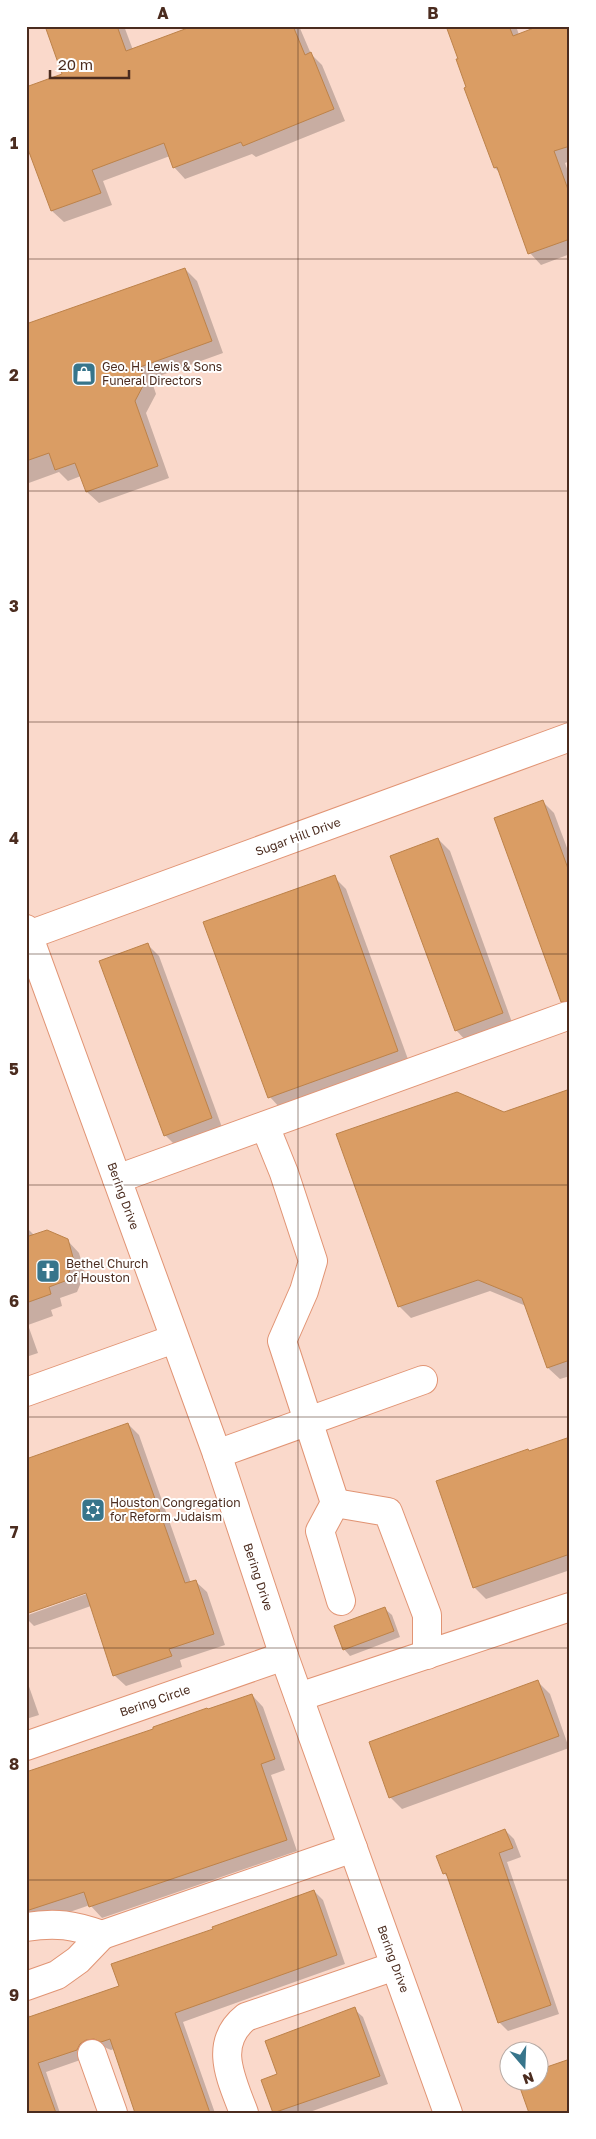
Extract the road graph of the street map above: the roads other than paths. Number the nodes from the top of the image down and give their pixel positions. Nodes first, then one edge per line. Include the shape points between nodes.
1 (570, 737) edge
2 (27, 934) edge
3 (567, 1016) dead end
4 (265, 1126) junction
5 (117, 1180) junction
6 (174, 1339) junction
7 (423, 1380) dead end
8 (26, 1392) edge
9 (308, 1422) junction
10 (217, 1454) junction
11 (335, 1503) junction
12 (341, 1601) dead end
13 (570, 1607) edge
14 (427, 1655) junction
15 (284, 1656) junction
16 (299, 1697) junction
17 (26, 1746) edge
18 (353, 1848) junction
19 (26, 1927) edge
20 (102, 1935) junction
21 (395, 1966) junction
22 (26, 1986) edge
23 (92, 2054) dead end
24 (113, 2113) edge
25 (244, 2113) edge
26 (448, 2113) edge

1 - 2 street, Sugar Hill Drive
2 - 5 street, Bering Drive
3 - 4 street
4 - 5 street
4 - 9 street via 313,1260 282,1341
5 - 6 street, Bering Drive
6 - 8 street
6 - 10 street, Bering Drive
7 - 9 street
9 - 10 street
9 - 11 street
10 - 15 street, Bering Drive
11 - 12 street via 320,1531
11 - 14 street via 388,1512 427,1615
13 - 14 street
14 - 16 street
15 - 16 street, Bering Drive
15 - 17 street, Bering Circle
16 - 18 street, Bering Drive
18 - 20 street
18 - 21 street, Bering Drive
19 - 20 street via 56,1923 78,1926
20 - 22 street via 78,1960 57,1975
21 - 25 street via 246,2017 234,2026 226,2055
21 - 26 street, Bering Drive
23 - 24 street

